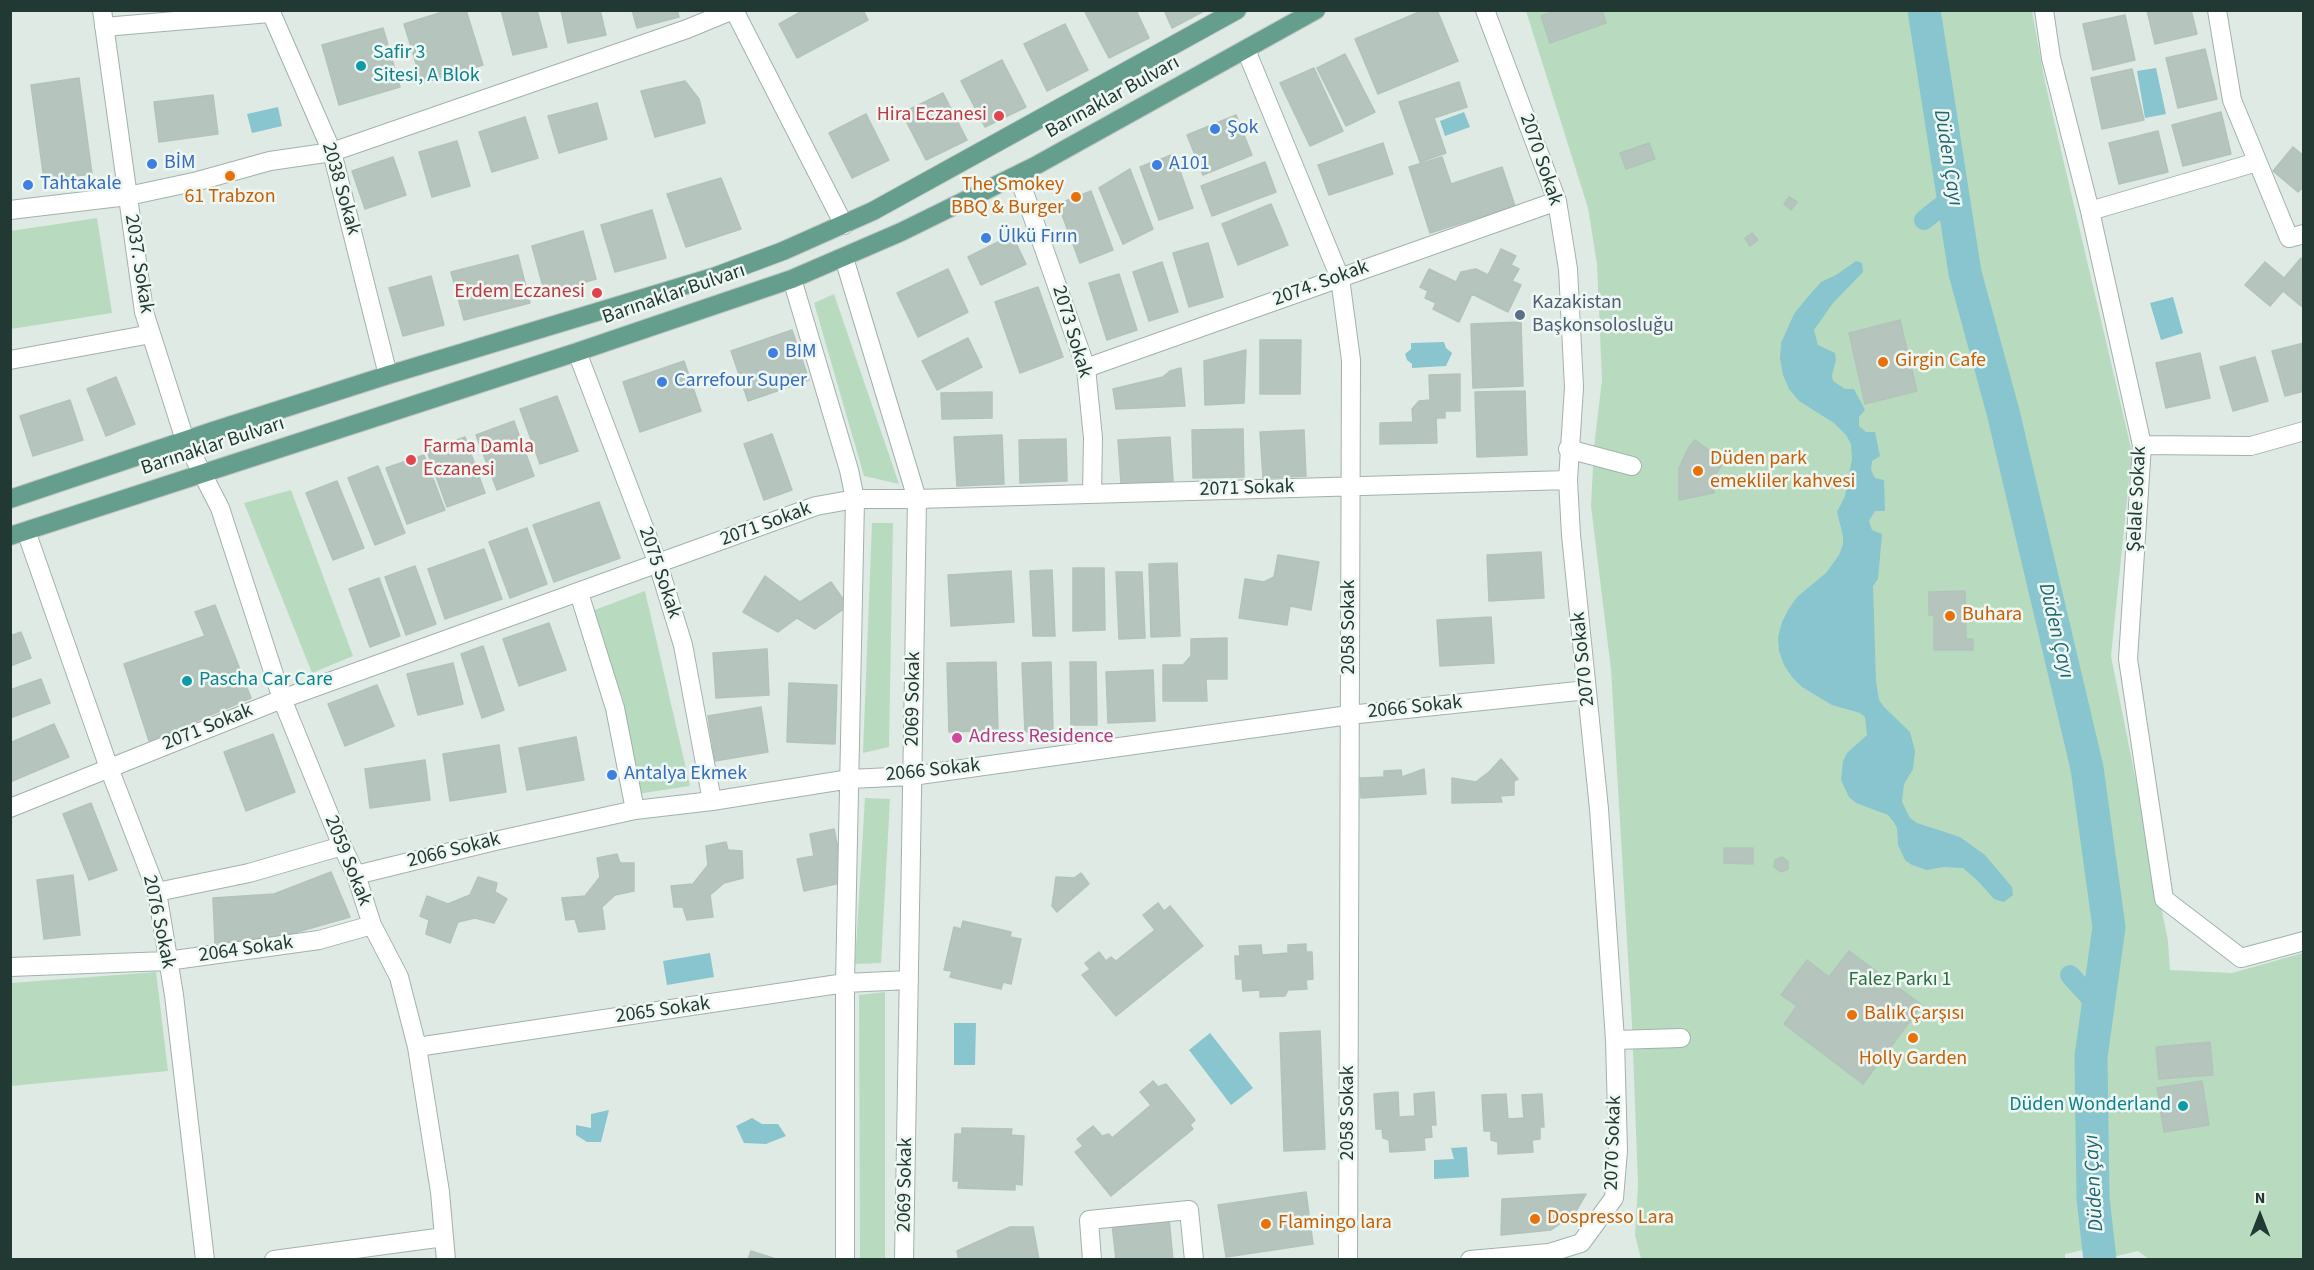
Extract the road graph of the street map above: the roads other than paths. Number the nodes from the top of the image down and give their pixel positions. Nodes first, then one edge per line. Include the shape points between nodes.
1 (1237, 10) edge
2 (1316, 10) edge
3 (1485, 10) edge
4 (2044, 10) edge
5 (2217, 10) edge
6 (733, 11) edge
7 (270, 12) edge
8 (103, 19) edge
9 (1246, 50) junction
10 (332, 152) junction
11 (2258, 162) junction
12 (1018, 175) junction
13 (128, 196) junction
14 (1557, 201) junction
15 (10, 210) edge
16 (2090, 212) junction
17 (844, 225) junction
18 (2304, 234) edge
19 (844, 258) junction
20 (1341, 278) junction
21 (792, 279) junction
22 (151, 334) junction
23 (577, 352) junction
24 (10, 360) edge
25 (1086, 368) junction
26 (388, 375) junction
27 (2304, 431) edge
28 (185, 440) junction
29 (2142, 445) junction
30 (1568, 449) junction
31 (1632, 466) dead end
32 (202, 474) junction
33 (1568, 480) junction
34 (1351, 486) junction
35 (1092, 494) junction
36 (11, 497) edge
37 (855, 499) junction
38 (916, 499) junction
39 (18, 534) edge
40 (658, 564) junction
41 (579, 593) junction
42 (1587, 690) junction
43 (282, 699) junction
44 (1349, 715) junction
45 (109, 768) junction
46 (912, 776) junction
47 (850, 779) junction
48 (712, 801) junction
49 (10, 808) edge
50 (634, 810) junction
51 (342, 846) junction
52 (356, 875) junction
53 (157, 892) junction
54 (372, 925) junction
55 (2304, 941) edge
56 (167, 961) junction
57 (10, 967) edge
58 (909, 980) junction
59 (845, 983) junction
60 (1681, 1038) dead end
61 (1615, 1040) junction
62 (417, 1047) junction
63 (444, 1237) junction
64 (205, 1260) edge
65 (274, 1260) edge
66 (446, 1260) edge
67 (845, 1260) edge
68 (904, 1260) edge
69 (1092, 1260) edge
70 (1194, 1260) edge
71 (1348, 1260) edge
72 (1470, 1260) edge

1 - 17 main road, Barınaklar Bulvarı
2 - 9 main road, Barınaklar Bulvarı
3 - 14 street, 2070 Sokak
4 - 16 street, Şelale Sokak via 2051,58
5 - 11 street via 2232,100
6 - 10 street
6 - 17 street
7 - 8 street
7 - 10 street, 2038 Sokak
8 - 13 street, 2037. Sokak
9 - 12 main road, Barınaklar Bulvarı
9 - 20 street, 2058 Sokak
10 - 13 street via 270,161
10 - 26 street, 2038 Sokak
11 - 16 street
11 - 18 street via 2289,238
12 - 19 main road, Barınaklar Bulvarı
12 - 25 street, 2073 Sokak
13 - 15 street
13 - 22 street, 2037. Sokak via 144,312
14 - 20 street, 2074. Sokak
14 - 30 street, 2070 Sokak via 1568,269 1574,387
16 - 29 street, Şelale Sokak
17 - 26 main road, Barınaklar Bulvarı via 716,276
19 - 21 main road, Barınaklar Bulvarı
19 - 38 street, 2069 Sokak
20 - 25 street, 2074. Sokak
20 - 34 street, 2058 Sokak via 1352,360
21 - 23 main road, Barınaklar Bulvarı
21 - 37 street
22 - 24 street
22 - 28 street, 2037. Sokak
23 - 32 main road, Barınaklar Bulvarı
23 - 40 street, 2075 Sokak
25 - 35 street, 2073 Sokak via 1093,438
26 - 28 main road, Barınaklar Bulvarı
27 - 29 street via 2251,446
28 - 32 street, 2037. Sokak
28 - 36 main road, Barınaklar Bulvarı
29 - 55 street, Şelale Sokak via 2128,659 2164,899 2241,958
30 - 31 street
30 - 33 street, 2070 Sokak
32 - 39 main road, Barınaklar Bulvarı
32 - 43 street, 2059 Sokak via 220,508
33 - 34 street, 2071 Sokak
33 - 42 street, 2070 Sokak
34 - 35 street, 2071 Sokak
34 - 44 street, 2058 Sokak
35 - 38 street, 2071 Sokak
37 - 38 street, 2071 Sokak
37 - 40 street, 2071 Sokak via 816,506
37 - 47 street
38 - 46 street, 2069 Sokak
39 - 45 street, 2076 Sokak
40 - 41 street, 2071 Sokak
40 - 48 street, 2075 Sokak via 683,645
41 - 43 street, 2071 Sokak
41 - 50 street via 615,708
42 - 44 street, 2066 Sokak
42 - 61 street, 2070 Sokak
43 - 45 street, 2071 Sokak
43 - 51 street, 2059 Sokak
44 - 46 street, 2066 Sokak
44 - 71 street, 2058 Sokak
45 - 49 street, 2071 Sokak
45 - 53 street, 2076 Sokak
46 - 47 street, 2066 Sokak
46 - 58 street, 2069 Sokak
47 - 48 street, 2066 Sokak
47 - 59 street
48 - 50 street, 2066 Sokak
50 - 52 street, 2066 Sokak
51 - 52 street, 2059 Sokak
51 - 53 street via 249,873
52 - 54 street, 2059 Sokak
53 - 56 street, 2076 Sokak
54 - 56 street, 2064 Sokak via 319,940
54 - 62 street, 2059 Sokak via 399,977
56 - 57 street, 2064 Sokak
56 - 64 street, 2076 Sokak
58 - 59 street, 2065 Sokak
58 - 68 street, 2069 Sokak
59 - 62 street, 2065 Sokak
59 - 67 street
60 - 61 street
61 - 72 street, 2070 Sokak via 1618,1151 1614,1198 1581,1243 1549,1253
62 - 63 street, 2059 Sokak
63 - 65 street
63 - 66 street, 2059 Sokak
69 - 70 street via 1089,1220 1189,1209

